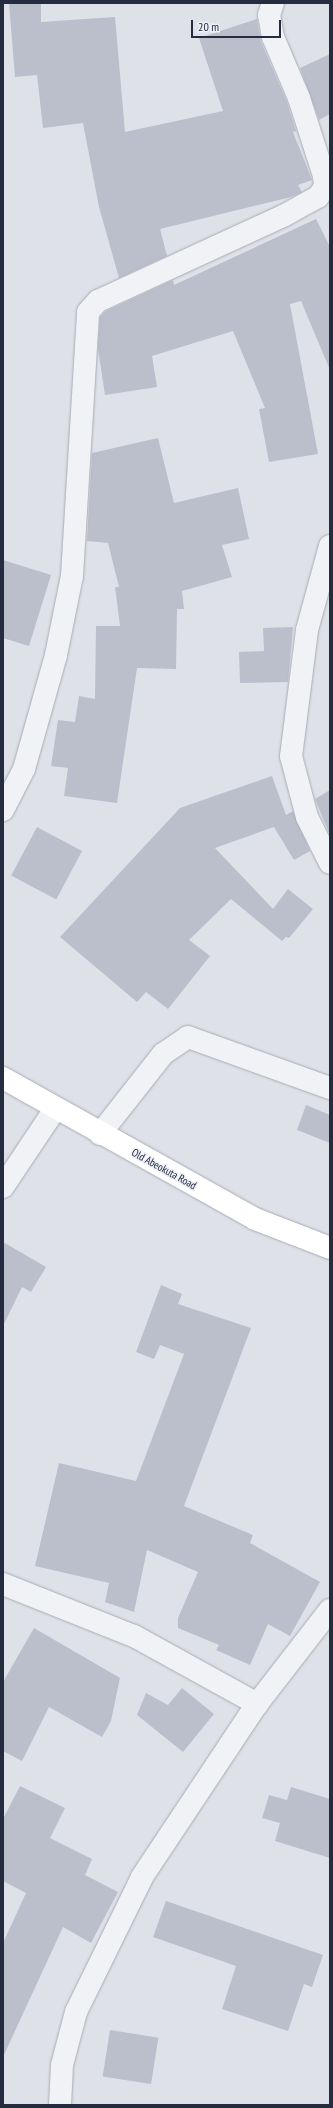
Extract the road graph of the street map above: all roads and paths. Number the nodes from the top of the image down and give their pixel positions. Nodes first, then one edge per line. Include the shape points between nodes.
1 (273, 3) edge
2 (330, 546) edge
3 (3, 810) edge
4 (330, 863) edge
5 (3, 1078) edge
6 (330, 1088) edge
7 (55, 1109) junction
8 (100, 1134) junction
9 (3, 1187) edge
10 (330, 1248) edge
11 (3, 1584) edge
12 (330, 1610) edge
13 (257, 1704) junction
14 (60, 2105) edge

1 - 3 street via 269,15 273,37 299,98 324,176 325,187 318,197 284,216 98,301 88,312 72,576 56,655 24,769
2 - 4 street via 307,630 291,756 307,817
5 - 7 highway, Old Abeokuta Road
6 - 8 street via 188,1038 163,1054
7 - 8 highway, Old Abeokuta Road
7 - 9 street
8 - 10 highway, Old Abeokuta Road via 255,1219
11 - 13 street via 134,1636
12 - 13 street
13 - 14 street via 142,1877 76,2012 62,2065

